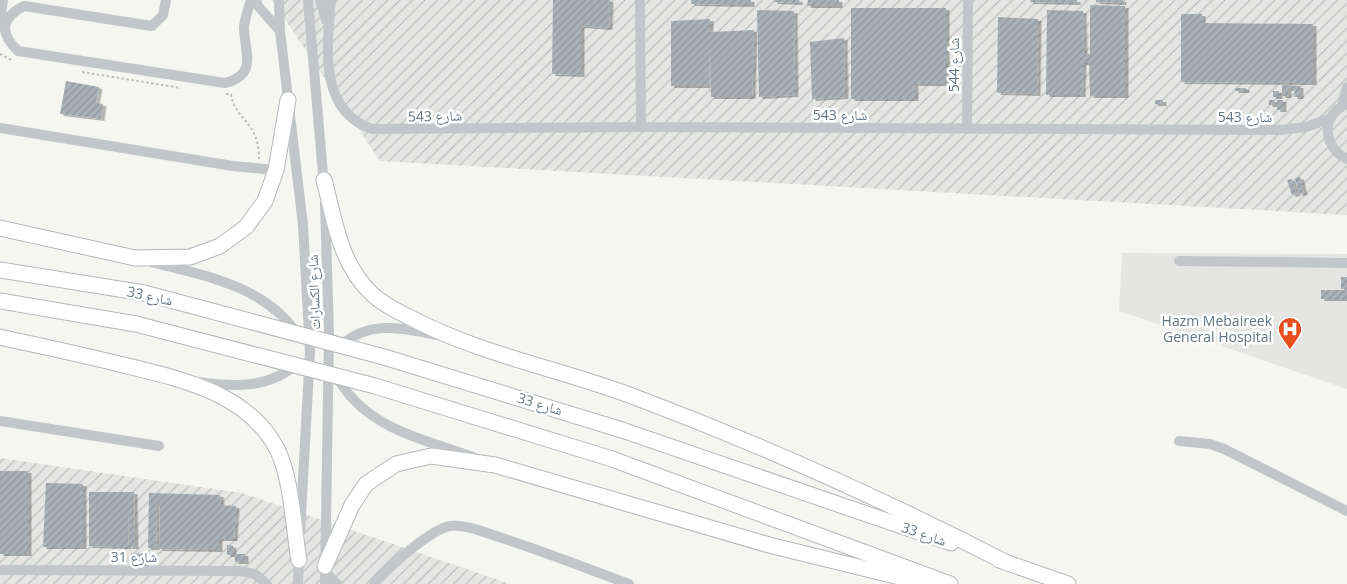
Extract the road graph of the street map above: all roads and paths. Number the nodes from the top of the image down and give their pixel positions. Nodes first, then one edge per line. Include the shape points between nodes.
1 (3, 0) edge
2 (166, 0) edge
3 (251, 0) edge
4 (256, 0) edge
5 (279, 0) edge
6 (308, 0) edge
7 (320, 0) edge
8 (330, 0) edge
9 (640, 0) edge
10 (968, 0) edge
11 (34, 4) edge
12 (327, 24) junction
13 (3, 30) junction
14 (280, 31) junction
15 (0, 54) edge
16 (17, 62) dead end
17 (74, 71) dead end
18 (1347, 87) edge
19 (186, 88) dead end
20 (222, 93) dead end
21 (288, 100) junction
22 (1344, 105) edge
23 (1331, 118) junction
24 (641, 127) junction
25 (0, 128) edge
26 (967, 130) junction
27 (1347, 159) edge
28 (259, 168) junction
29 (276, 170) junction
30 (324, 180) junction
31 (0, 228) edge
32 (135, 258) junction
33 (1179, 261) dead end
34 (1347, 263) edge
35 (0, 270) edge
36 (0, 301) edge
37 (329, 334) junction
38 (0, 337) edge
39 (449, 337) junction
40 (314, 348) junction
41 (328, 360) junction
42 (320, 368) junction
43 (183, 379) junction
44 (308, 379) junction
45 (329, 382) junction
46 (0, 421) edge
47 (1179, 441) dead end
48 (159, 446) dead end
49 (495, 465) junction
50 (1347, 511) edge
51 (299, 560) junction
52 (1007, 562) junction
53 (325, 569) junction
54 (0, 570) edge
55 (266, 582) edge
56 (298, 584) edge
57 (325, 584) edge
58 (337, 584) edge
59 (374, 584) edge
60 (628, 584) edge
61 (928, 584) edge
62 (950, 584) edge
63 (1068, 584) edge

1 - 13 street
2 - 11 street via 163,16 152,26
3 - 13 street via 244,27 248,56 246,70 235,80 225,83 18,51 7,41
4 - 14 street
5 - 14 street, شارع الكسارات
6 - 30 street, شارع الكسارات
7 - 12 street
8 - 12 street
9 - 24 street
10 - 26 street, شارع 544
11 - 13 street via 15,10 6,19
12 - 24 street, شارع 543 via 332,86 338,104 350,118 372,129
14 - 21 street, شارع الكسارات
15 - 16 path
17 - 19 path
18 - 22 street
20 - 28 path via 231,94 236,109 253,129 259,143
21 - 29 highway
21 - 40 street, شارع الكسارات via 303,225 309,331
22 - 23 street
23 - 26 street, شارع 543 via 1306,127 1280,130
23 - 27 street via 1330,142 1334,150
24 - 26 street, شارع 543
25 - 28 street
28 - 29 street
29 - 32 highway via 269,193 257,214 220,246 190,257
30 - 37 street, شارع الكسارات
30 - 39 highway via 345,257 363,285 388,307
31 - 32 highway
32 - 40 street via 212,278 251,294 284,318
33 - 34 street
35 - 52 highway, شارع 33, bridge via 144,293 393,359 622,430
36 - 62 highway, bridge via 136,324 375,386 612,459
37 - 40 street
37 - 41 street, شارع الكسارات
38 - 43 highway
39 - 41 street via 396,327 369,330 344,343
39 - 52 highway via 624,393 695,420 870,496
40 - 41 street
40 - 42 street
40 - 43 street via 292,369 262,383 240,386
40 - 44 street, شارع الكسارات
41 - 42 street
41 - 45 street, شارع الكسارات
41 - 49 street via 349,396 371,416 384,424
42 - 44 street
42 - 45 street
43 - 51 highway via 237,405 256,420 271,440 285,474
44 - 51 street, شارع الكسارات
45 - 53 street, شارع الكسارات
46 - 48 street
47 - 50 street via 1224,449
49 - 53 highway via 431,456 407,460 385,469 358,494
49 - 61 highway via 761,542
51 - 56 street, شارع الكسارات
52 - 63 highway, شارع 33
53 - 57 street, شارع الكسارات
53 - 58 street
54 - 55 street, شارع 31 via 240,571 254,574
59 - 60 street via 434,534 443,528 457,526 530,547

